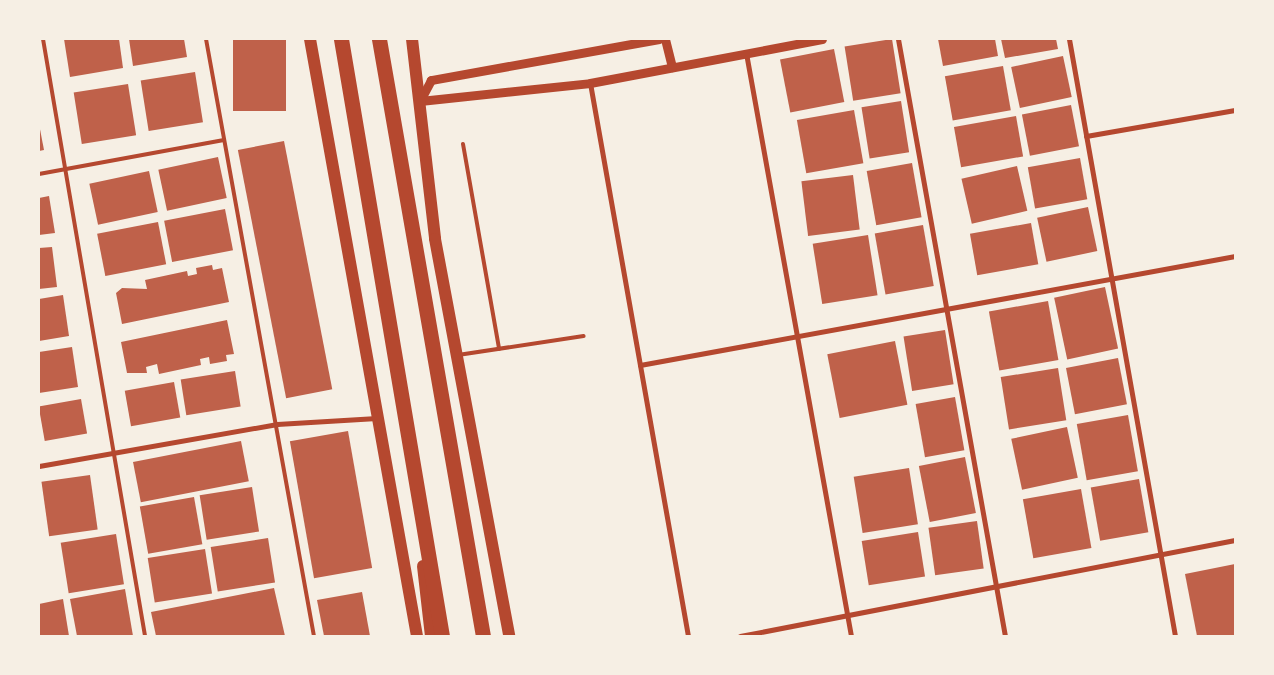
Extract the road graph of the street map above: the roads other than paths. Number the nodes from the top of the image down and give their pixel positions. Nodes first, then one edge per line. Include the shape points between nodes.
1 (43, 39) edge
2 (206, 39) edge
3 (310, 39) edge
4 (380, 39) edge
5 (412, 39) edge
6 (659, 39) edge
7 (665, 39) edge
8 (822, 39) edge
9 (898, 39) edge
10 (1069, 39) edge
11 (341, 43) edge
12 (746, 53) junction
13 (672, 68) junction
14 (590, 83) junction
15 (420, 101) junction
16 (1235, 110) edge
17 (1086, 136) junction
18 (224, 140) junction
19 (463, 144) dead end
20 (67, 169) junction
21 (39, 174) edge
22 (1235, 256) edge
23 (1112, 279) junction
24 (947, 309) junction
25 (584, 336) dead end
26 (797, 336) junction
27 (499, 349) junction
28 (456, 356) junction
29 (640, 365) junction
30 (378, 418) junction
31 (277, 424) junction
32 (114, 453) junction
33 (412, 462) junction
34 (39, 466) edge
35 (1235, 540) edge
36 (1162, 555) junction
37 (996, 586) junction
38 (847, 616) junction
39 (145, 636) edge
40 (314, 636) edge
41 (417, 636) edge
42 (431, 636) edge
43 (442, 636) edge
44 (483, 636) edge
45 (509, 636) edge
46 (688, 636) edge
47 (740, 636) edge
48 (851, 636) edge
49 (1005, 636) edge
50 (1175, 636) edge

1 - 20 lane
2 - 18 lane
3 - 30 main road
4 - 44 highway
5 - 15 main road
6 - 15 street via 431,80
7 - 13 street
8 - 12 street
9 - 24 street
10 - 17 street
11 - 33 highway
12 - 13 street
12 - 26 street
13 - 14 street
14 - 15 street
14 - 29 street
15 - 28 main road via 435,239
16 - 17 street
17 - 23 street
18 - 20 lane
18 - 31 lane
19 - 27 lane
20 - 21 lane
20 - 32 lane
22 - 23 street
23 - 24 street
23 - 36 street
24 - 26 street
24 - 37 street
25 - 27 lane
26 - 29 street
26 - 38 street
27 - 28 lane
28 - 45 main road
29 - 46 street
30 - 31 street
30 - 41 main road
31 - 32 street
31 - 40 lane
32 - 34 street
32 - 39 lane
33 - 42 main road
33 - 43 highway
35 - 36 street
36 - 37 street
36 - 50 street
37 - 38 street
37 - 49 street
38 - 47 street
38 - 48 street

